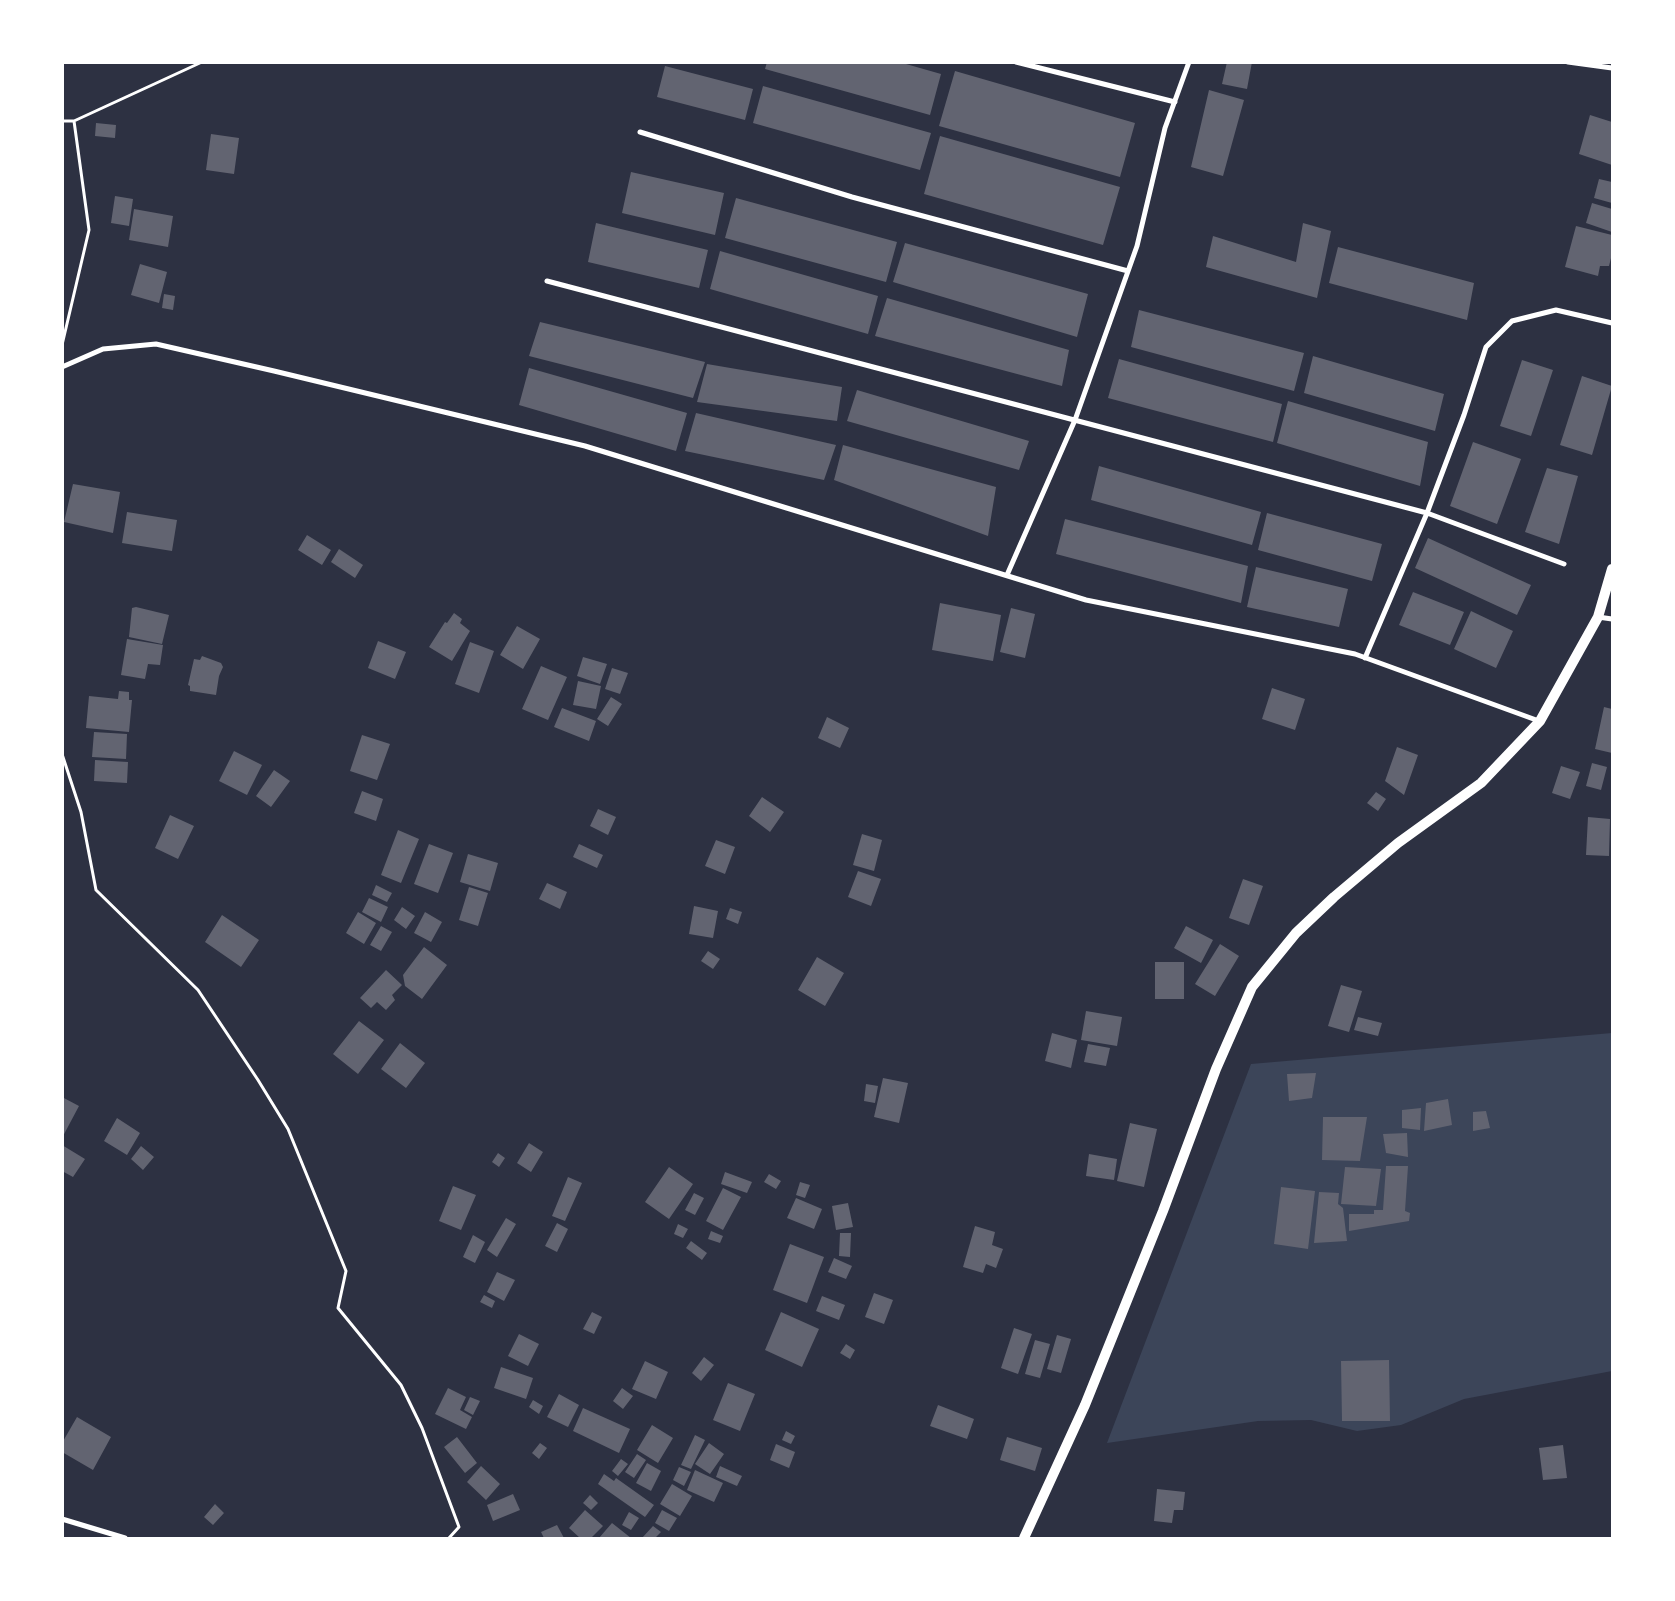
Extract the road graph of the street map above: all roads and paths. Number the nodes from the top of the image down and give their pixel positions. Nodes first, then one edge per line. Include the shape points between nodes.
1 (202, 62) edge
2 (1016, 62) edge
3 (1189, 62) edge
4 (1568, 62) edge
5 (1612, 68) edge
6 (1175, 102) junction
7 (62, 121) edge
8 (74, 121) junction
9 (640, 132) dead end
10 (1128, 272) junction
11 (547, 280) dead end
12 (1612, 323) edge
13 (62, 345) edge
14 (62, 367) edge
15 (1075, 420) junction
16 (1427, 513) junction
17 (1564, 564) dead end
18 (1612, 569) edge
19 (1007, 575) junction
20 (1598, 617) junction
21 (1612, 619) edge
22 (1366, 658) junction
23 (1540, 721) junction
24 (62, 754) edge
25 (62, 1519) edge
26 (125, 1538) edge
27 (449, 1538) edge
28 (1024, 1538) edge

1 - 8 path
2 - 6 street
3 - 6 street
4 - 5 street
6 - 10 street via 1165,128
7 - 8 path
8 - 13 path via 89,230
9 - 10 street via 852,197
10 - 15 street
11 - 15 street
12 - 16 street via 1556,310 1512,321 1486,347
14 - 19 street via 103,349 156,344 585,446
15 - 16 street
15 - 19 street
16 - 17 street
16 - 22 street
18 - 20 main road
19 - 22 street via 1086,600
20 - 21 street
20 - 23 main road
22 - 23 street
23 - 28 main road via 1481,783 1398,843 1334,897 1296,933 1252,987 1216,1069 1085,1405
24 - 27 path via 81,812 96,890 198,990 288,1129 346,1270 338,1308 401,1385 422,1428 459,1527
25 - 26 street

